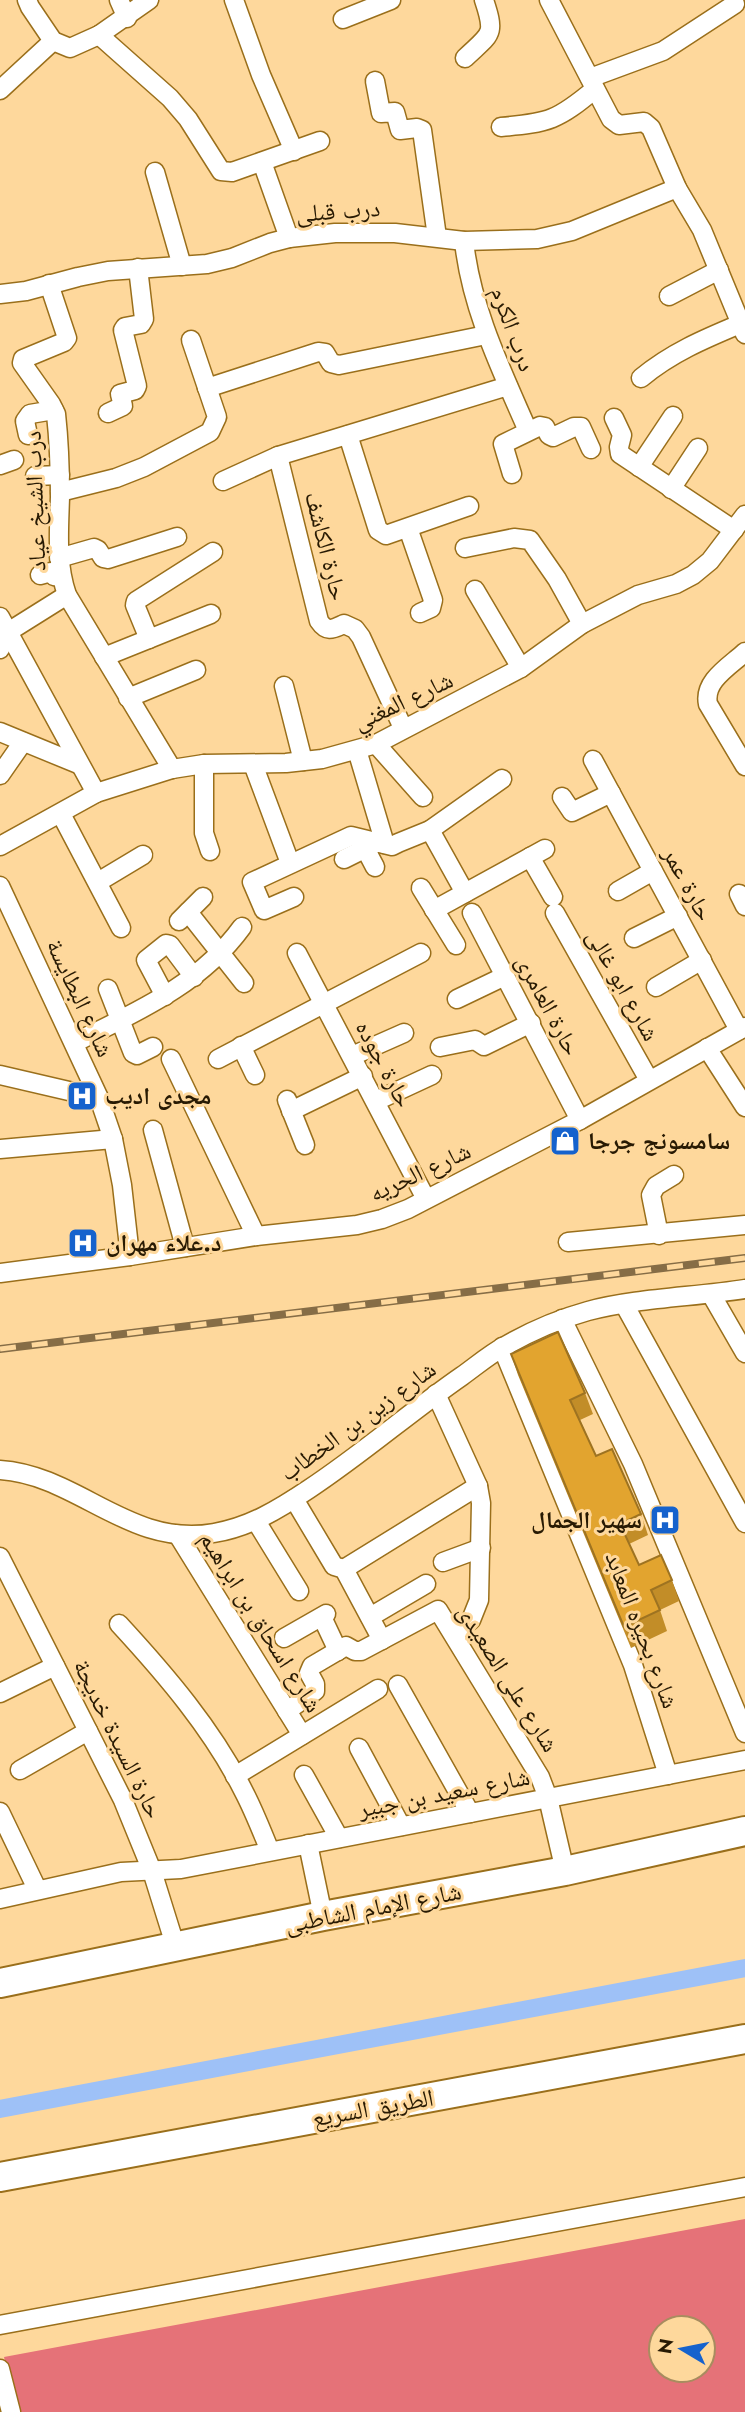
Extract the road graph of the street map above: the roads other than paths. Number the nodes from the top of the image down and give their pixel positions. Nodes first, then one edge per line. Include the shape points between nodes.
1 (27, 0) edge
2 (119, 0) edge
3 (149, 0) edge
4 (234, 0) edge
5 (391, 0) edge
6 (484, 0) edge
7 (549, 0) edge
8 (735, 4) dead end
9 (127, 18) junction
10 (343, 19) dead end
11 (99, 35) junction
12 (54, 41) junction
13 (465, 58) dead end
14 (375, 81) dead end
15 (592, 83) junction
16 (0, 90) edge
17 (501, 127) dead end
18 (320, 141) dead end
19 (294, 151) junction
20 (262, 162) junction
21 (155, 172) dead end
22 (677, 188) junction
23 (438, 237) junction
24 (289, 238) junction
25 (464, 241) junction
26 (182, 266) junction
27 (138, 268) junction
28 (719, 270) junction
29 (49, 284) junction
30 (0, 294) edge
31 (670, 296) dead end
32 (742, 329) edge
33 (486, 335) junction
34 (191, 340) dead end
35 (641, 379) dead end
36 (508, 386) junction
37 (207, 388) junction
38 (54, 410) junction
39 (108, 413) dead end
40 (673, 416) dead end
41 (614, 418) dead end
42 (528, 431) junction
43 (28, 435) dead end
44 (348, 435) junction
45 (698, 448) dead end
46 (591, 449) dead end
47 (278, 456) junction
48 (639, 467) junction
49 (513, 474) dead end
50 (35, 476) dead end
51 (223, 481) dead end
52 (60, 484) junction
53 (671, 489) junction
54 (469, 506) dead end
55 (745, 515) edge
56 (408, 528) junction
57 (734, 530) junction
58 (177, 537) dead end
59 (465, 548) dead end
60 (213, 552) dead end
61 (59, 558) junction
62 (40, 575) dead end
63 (61, 577) junction
64 (475, 590) dead end
65 (67, 595) junction
66 (420, 613) dead end
67 (211, 614) dead end
68 (582, 624) junction
69 (4, 625) edge
70 (149, 639) junction
71 (0, 649) edge
72 (745, 652) edge
73 (104, 657) junction
74 (521, 668) junction
75 (196, 670) dead end
76 (284, 686) dead end
77 (128, 698) junction
78 (403, 728) junction
79 (0, 732) edge
80 (23, 741) junction
81 (376, 744) junction
82 (357, 750) junction
83 (593, 760) dead end
84 (303, 761) junction
85 (78, 764) junction
86 (204, 764) junction
87 (253, 764) junction
88 (745, 766) edge
89 (172, 769) junction
90 (0, 775) edge
91 (502, 779) dead end
92 (96, 793) junction
93 (611, 793) junction
94 (423, 797) dead end
95 (562, 797) dead end
96 (61, 814) junction
97 (430, 830) junction
98 (376, 845) junction
99 (0, 846) edge
100 (210, 851) dead end
101 (143, 855) dead end
102 (344, 859) dead end
103 (290, 863) junction
104 (375, 867) dead end
105 (653, 871) junction
106 (98, 882) junction
107 (0, 886) edge
108 (421, 888) dead end
109 (618, 891) dead end
110 (465, 893) junction
111 (203, 897) dead end
112 (294, 897) dead end
113 (434, 910) junction
114 (472, 913) dead end
115 (678, 916) junction
116 (242, 927) dead end
117 (121, 928) dead end
118 (634, 938) dead end
119 (456, 945) dead end
120 (222, 952) junction
121 (297, 953) dead end
122 (421, 953) dead end
123 (702, 960) junction
124 (506, 976) junction
125 (194, 977) junction
126 (244, 983) dead end
127 (656, 986) dead end
128 (108, 989) dead end
129 (165, 996) junction
130 (457, 999) dead end
131 (325, 1004) junction
132 (120, 1020) junction
133 (531, 1023) junction
134 (742, 1028) edge
135 (404, 1033) dead end
136 (74, 1042) junction
137 (241, 1046) junction
138 (440, 1046) dead end
139 (153, 1047) dead end
140 (707, 1048) junction
141 (352, 1056) junction
142 (171, 1059) dead end
143 (219, 1059) dead end
144 (0, 1075) edge
145 (256, 1075) dead end
146 (432, 1075) dead end
147 (363, 1076) junction
148 (649, 1080) junction
149 (100, 1098) junction
150 (376, 1101) junction
151 (745, 1107) edge
152 (580, 1120) junction
153 (153, 1130) dead end
154 (113, 1139) junction
155 (304, 1145) dead end
156 (0, 1149) edge
157 (674, 1175) dead end
158 (426, 1199) junction
159 (745, 1224) edge
160 (659, 1235) junction
161 (256, 1236) junction
162 (568, 1242) dead end
163 (185, 1247) junction
164 (130, 1256) junction
165 (0, 1273) edge
166 (745, 1289) edge
167 (711, 1294) junction
168 (624, 1304) junction
169 (562, 1319) junction
170 (502, 1347) junction
171 (745, 1353) edge
172 (436, 1394) junction
173 (0, 1470) edge
174 (478, 1486) junction
175 (295, 1499) junction
176 (256, 1521) junction
177 (745, 1523) edge
178 (178, 1535) junction
179 (481, 1548) junction
180 (0, 1558) edge
181 (443, 1562) dead end
182 (344, 1569) junction
183 (426, 1584) dead end
184 (299, 1591) dead end
185 (370, 1617) junction
186 (119, 1624) dead end
187 (454, 1634) junction
188 (284, 1638) dead end
189 (382, 1640) junction
190 (338, 1651) junction
191 (55, 1666) junction
192 (398, 1685) dead end
193 (378, 1689) dead end
194 (0, 1693) edge
195 (287, 1711) junction
196 (88, 1731) junction
197 (745, 1733) edge
198 (302, 1735) junction
199 (359, 1748) dead end
200 (745, 1760) edge
201 (20, 1770) dead end
202 (304, 1775) dead end
203 (668, 1775) junction
204 (236, 1776) junction
205 (548, 1798) junction
206 (0, 1812) edge
207 (470, 1813) junction
208 (401, 1826) junction
209 (745, 1831) edge
210 (339, 1838) junction
211 (308, 1844) junction
212 (270, 1851) junction
213 (152, 1871) junction
214 (565, 1871) junction
215 (37, 1889) junction
216 (0, 1899) edge
217 (323, 1916) junction
218 (176, 1948) junction
219 (0, 1983) edge
220 (745, 2039) edge
221 (0, 2177) edge
222 (745, 2187) edge
223 (0, 2325) edge
224 (0, 2369) edge
225 (11, 2412) edge

1 - 12 street
2 - 9 street
3 - 9 street
4 - 19 street
5 - 10 street
6 - 13 street via 492,29
7 - 15 street
8 - 15 street via 663,51
9 - 11 street
11 - 12 street via 70,48
11 - 20 street via 170,98 221,171
12 - 16 street
14 - 23 street via 380,113 395,112 400,130 422,130
15 - 17 street via 570,109 552,120
15 - 22 street via 614,123 644,122 651,128
18 - 19 street
19 - 20 street
20 - 24 street
21 - 26 street
22 - 25 street, درب قبلى via 572,231 537,239
22 - 28 street
23 - 24 street, درب قبلى via 360,231
23 - 25 street, درب قبلى
24 - 26 street, درب قبلى via 232,258
25 - 33 street, درب الكرم
26 - 27 street, درب قبلى
27 - 29 street, درب قبلى
27 - 39 street via 144,320 122,330 137,385 120,395 123,407
28 - 31 street
28 - 32 street
29 - 30 street, درب قبلى
29 - 38 street, درب الشيخ عياد via 67,338 22,363
32 - 35 street via 693,343
33 - 36 street, درب الكرم
33 - 37 street via 339,365 318,352
34 - 37 street
36 - 42 street, درب الكرم
36 - 44 street
37 - 52 street via 217,417 211,432 144,467
38 - 43 street via 27,416
38 - 52 street, درب الشيخ عياد
40 - 48 street
41 - 48 street via 622,435 620,454
42 - 46 street via 543,426 553,437 581,427
42 - 49 street via 503,444
44 - 47 street
44 - 56 street via 378,530 375,538
45 - 53 street
47 - 51 street
47 - 78 street, حارة الكاشف via 319,621 330,630 344,624 355,629
48 - 53 street
50 - 52 street
52 - 61 street, درب الشيخ عياد
53 - 57 street
54 - 56 street
55 - 57 street, شارع المغني
56 - 66 street via 418,583 433,605
57 - 68 street, شارع المغني via 693,575 638,595
58 - 61 street via 108,559 94,548
59 - 68 street via 513,538 530,540
60 - 70 street via 136,601
61 - 63 street, درب الشيخ عياد
62 - 63 street via 51,572
63 - 65 street, درب الشيخ عياد
64 - 74 street
65 - 69 street
65 - 73 street, درب الشيخ عياد
67 - 70 street
68 - 74 street, شارع المغني
69 - 71 street
69 - 85 street
70 - 73 street
72 - 88 street via 709,686 706,695
73 - 77 street, درب الشيخ عياد
74 - 78 street, شارع المغني
75 - 77 street
76 - 84 street
77 - 89 street, درب الشيخ عياد
78 - 81 street, شارع المغني
79 - 80 street
80 - 85 street
80 - 90 street
81 - 82 street, شارع المغني
81 - 94 street
82 - 84 street, شارع المغني
82 - 98 street
83 - 93 street, حارة عمر
84 - 87 street, شارع المغني
85 - 92 street
86 - 87 street, شارع المغني
86 - 89 street, شارع المغني
86 - 100 street via 204,828
87 - 103 street
89 - 92 street, شارع المغني
91 - 97 street
92 - 96 street, شارع المغني
93 - 95 street via 572,812
93 - 105 street, حارة عمر
96 - 99 street, شارع المغني
96 - 106 street
97 - 98 street via 392,846
97 - 110 street
98 - 102 street
98 - 103 street via 351,835
98 - 104 street
101 - 106 street
103 - 112 street via 252,882 264,910
105 - 109 street
105 - 115 street, حارة عمر
106 - 117 street
107 - 136 street, شارع البطايسة
108 - 113 street
110 - 113 street
110 - 148 street, شارع ابو غالى via 537,853 554,905
111 - 120 street via 184,916
113 - 119 street
114 - 124 street, حارة العامرى
115 - 118 street
115 - 123 street, حارة عمر
116 - 120 street
120 - 125 street
120 - 126 street
121 - 131 street, حارة جوده
122 - 131 street
123 - 127 street
123 - 134 street, حارة عمر
124 - 130 street
124 - 133 street, حارة العامرى
125 - 129 street
125 - 129 street via 166,944 146,960
128 - 132 street
129 - 132 street
131 - 137 street
131 - 141 street, حارة جوده
132 - 136 street
132 - 139 street via 132,1054
133 - 138 street via 484,1046 475,1040
133 - 152 street, حارة العامرى
134 - 140 street, شارع الحريه
135 - 141 street
136 - 149 street, شارع البطايسة
137 - 143 street
137 - 145 street
140 - 148 street, شارع الحريه
140 - 151 street
141 - 147 street, حارة جوده
142 - 161 street
144 - 149 street
146 - 150 street
147 - 150 street, حارة جوده
147 - 155 street via 289,1106
148 - 152 street, شارع الحريه
149 - 154 street, شارع البطايسة
150 - 158 street, حارة جوده
152 - 158 street, شارع الحريه
153 - 163 street
154 - 156 street
154 - 164 street, شارع البطايسة
157 - 160 street via 656,1186 651,1195
158 - 161 street, شارع الحريه via 382,1219
159 - 160 street
160 - 162 street
161 - 163 street, شارع الحريه
163 - 164 street, شارع الحريه
164 - 165 street, شارع الحريه
166 - 167 street, شارع زين بن الخطاب
167 - 168 street, شارع زين بن الخطاب
167 - 171 street
168 - 169 street, شارع زين بن الخطاب
168 - 177 street
169 - 170 street, شارع زين بن الخطاب
169 - 197 street via 633,1464
170 - 172 street, شارع زين بن الخطاب
170 - 203 street, شارع بحيره المعابد via 633,1665
172 - 174 street
172 - 175 street, شارع زين بن الخطاب
173 - 178 street, شارع زين بن الخطاب via 37,1477 139,1527
174 - 179 street
174 - 182 street
175 - 176 street, شارع زين بن الخطاب
175 - 182 street via 334,1566
176 - 178 street, شارع زين بن الخطاب via 213,1534
176 - 184 street
178 - 195 street, شارع اسحاق بن ابراهيم
179 - 181 street
179 - 187 street via 476,1611
180 - 191 street, حارة السيدة خديجة
182 - 185 street
183 - 185 street
185 - 189 street
186 - 204 street via 181,1696
187 - 189 street, شارع على الصعيدى via 438,1610
187 - 205 street, شارع على الصعيدى via 540,1777
188 - 190 street via 324,1615
189 - 190 street via 361,1651 348,1646
190 - 195 street via 310,1668 315,1691
191 - 194 street
191 - 196 street, حارة السيدة خديجة
192 - 207 street
193 - 198 street
195 - 198 street, شارع اسحاق بن ابراهيم
196 - 201 street
196 - 213 street, حارة السيدة خديجة
198 - 204 street
199 - 208 street
200 - 203 street, شارع سعيد بن جبير
202 - 210 street
203 - 205 street, شارع سعيد بن جبير
204 - 212 street
205 - 207 street, شارع سعيد بن جبير
205 - 214 street, شارع على الصعيدى
206 - 215 street
207 - 208 street, شارع سعيد بن جبير
208 - 210 street, شارع سعيد بن جبير
209 - 214 main road, شارع الإمام الشاطبى
210 - 211 street, شارع سعيد بن جبير
211 - 212 street, شارع سعيد بن جبير
211 - 217 street
212 - 213 street, شارع سعيد بن جبير
213 - 215 street, شارع سعيد بن جبير via 121,1872
213 - 218 street, حارة السيدة خديجة
214 - 217 main road, شارع الإمام الشاطبى
215 - 216 street, شارع سعيد بن جبير
217 - 218 main road, شارع الإمام الشاطبى
218 - 219 main road, شارع الإمام الشاطبى
220 - 221 main road, الطريق السريع
222 - 223 street
224 - 225 street

